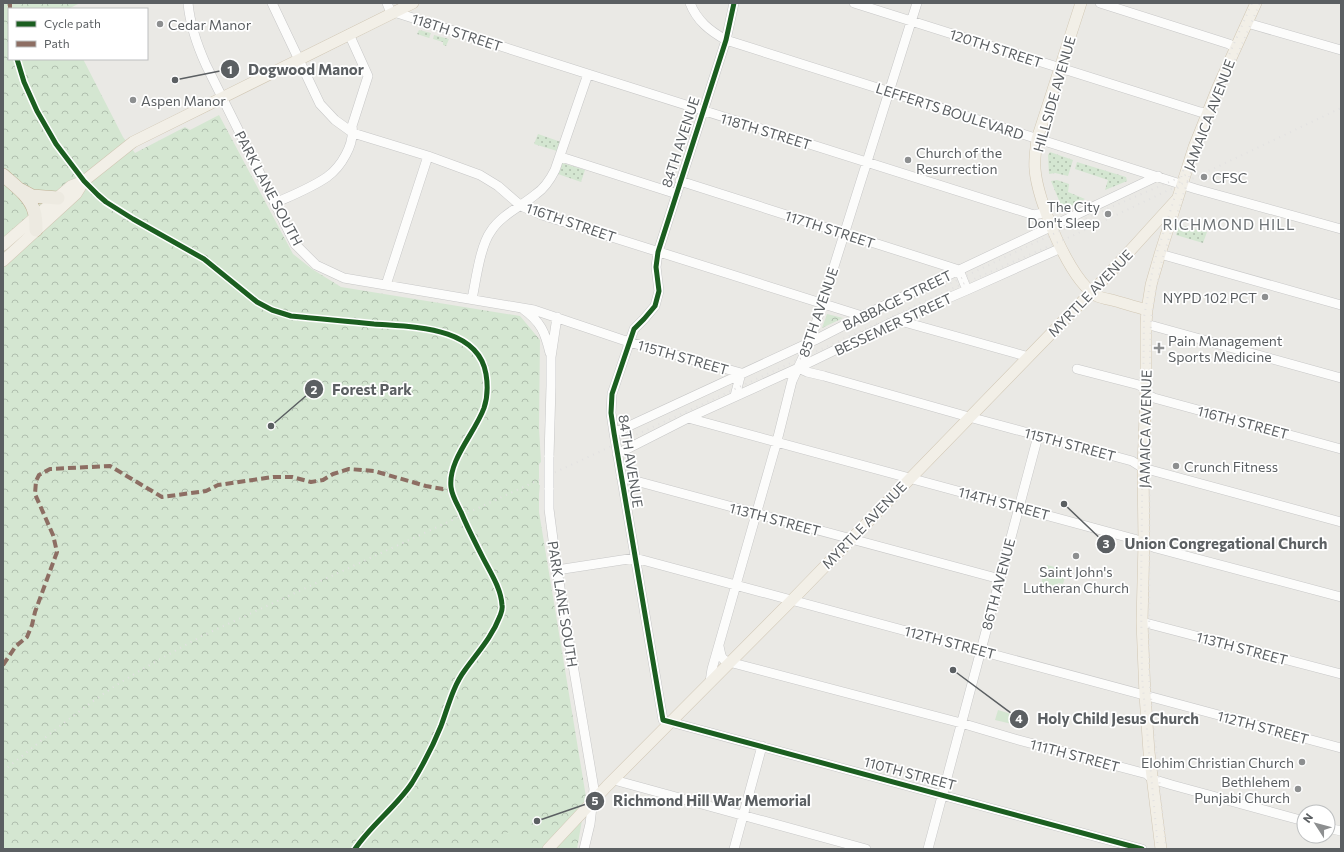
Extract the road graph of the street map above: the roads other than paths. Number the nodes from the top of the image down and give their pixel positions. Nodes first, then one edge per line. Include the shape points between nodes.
1 (188, 3) edge
2 (272, 3) edge
3 (412, 3) edge
4 (690, 3) edge
5 (734, 3) edge
6 (854, 3) edge
7 (917, 3) edge
8 (1081, 3) edge
9 (1100, 3) edge
10 (1256, 3) edge
11 (391, 9) edge
12 (912, 21) junction
13 (1247, 24) junction
14 (349, 34) junction
15 (726, 40) junction
16 (1236, 48) junction
17 (1341, 50) edge
18 (300, 59) junction
19 (1060, 68) junction
20 (588, 74) junction
21 (889, 92) junction
22 (222, 98) junction
23 (703, 111) junction
24 (1208, 113) junction
25 (353, 133) junction
26 (1037, 139) junction
27 (428, 156) junction
28 (561, 157) junction
29 (867, 163) junction
30 (3, 175) edge
31 (1158, 176) junction
32 (84, 181) junction
33 (680, 181) junction
34 (1183, 184) junction
35 (17, 188) junction
36 (677, 194) junction
37 (58, 198) junction
38 (1178, 198) junction
39 (275, 203) junction
40 (521, 206) junction
41 (1047, 212) junction
42 (36, 224) junction
43 (1051, 226) junction
44 (1150, 229) junction
45 (1341, 229) edge
46 (1166, 233) junction
47 (844, 234) junction
48 (3, 245) edge
49 (1061, 248) junction
50 (658, 252) junction
51 (1160, 254) junction
52 (3, 261) edge
53 (959, 270) junction
54 (386, 285) junction
55 (967, 290) junction
56 (1092, 291) junction
57 (472, 299) junction
58 (822, 304) junction
59 (1341, 305) edge
60 (520, 307) junction
61 (1147, 310) junction
62 (862, 316) junction
63 (557, 317) junction
64 (897, 320) junction
65 (1146, 324) junction
66 (629, 342) junction
67 (810, 342) junction
68 (1029, 356) junction
69 (551, 357) junction
70 (798, 368) junction
71 (1077, 369) dead end
72 (741, 373) junction
73 (1341, 378) edge
74 (1146, 392) junction
75 (734, 396) junction
76 (688, 418) junction
77 (969, 418) junction
78 (614, 433) junction
79 (1038, 436) junction
80 (777, 441) junction
81 (1341, 449) edge
82 (617, 454) junction
83 (1144, 468) junction
84 (621, 477) junction
85 (910, 478) junction
86 (1019, 507) junction
87 (756, 514) junction
88 (1341, 522) edge
89 (851, 538) junction
90 (1144, 542) junction
91 (635, 558) junction
92 (557, 570) junction
93 (1000, 579) junction
94 (736, 584) junction
95 (1341, 597) edge
96 (792, 600) junction
97 (1142, 622) junction
98 (719, 645) junction
99 (981, 651) junction
100 (729, 662) junction
101 (1341, 674) edge
102 (710, 682) junction
103 (1145, 695) junction
104 (672, 722) junction
105 (961, 723) junction
106 (762, 746) junction
107 (1341, 748) edge
108 (1152, 779) junction
109 (614, 780) junction
110 (942, 794) junction
111 (593, 802) junction
112 (743, 816) junction
113 (1296, 819) edge
114 (548, 849) edge
115 (584, 849) edge
116 (734, 849) edge
117 (866, 849) edge
118 (928, 849) edge
119 (1142, 849) edge
120 (1161, 849) edge

1 - 22 street, PARK LANE SOUTH via 196,43
2 - 18 street, 116TH STREET
3 - 11 main road
4 - 15 street, LEFFERTS BOULEVARD via 694,14 710,31
5 - 15 street, 84TH AVENUE
6 - 12 street, 120TH STREET
7 - 12 street, 85TH AVENUE
8 - 19 main road, HILLSIDE AVENUE
9 - 16 street
10 - 13 main road, JAMAICA AVENUE
11 - 14 main road
11 - 20 street, 118TH STREET
12 - 19 street, 120TH STREET
12 - 21 street, 85TH AVENUE
13 - 16 main road, JAMAICA AVENUE
13 - 17 street
14 - 18 main road
14 - 25 street via 368,76 352,126
15 - 21 street, LEFFERTS BOULEVARD
15 - 23 street, 84TH AVENUE
16 - 24 main road, JAMAICA AVENUE
18 - 22 main road
18 - 25 street, 116TH STREET via 320,104 335,120
19 - 24 street, 120TH STREET
19 - 26 main road, HILLSIDE AVENUE
20 - 23 street, 118TH STREET
20 - 28 street
21 - 26 street, LEFFERTS BOULEVARD
21 - 29 street, 85TH AVENUE
22 - 32 main road via 134,142
22 - 39 street, PARK LANE SOUTH
23 - 29 street, 118TH STREET
23 - 33 street, 84TH AVENUE
24 - 34 main road, JAMAICA AVENUE
25 - 27 street, 116TH STREET
25 - 39 street via 343,160 328,176
26 - 31 street, LEFFERTS BOULEVARD
26 - 41 main road, HILLSIDE AVENUE via 1035,170 1039,193
27 - 40 street, 116TH STREET via 480,175 498,186
27 - 54 street
28 - 36 street
28 - 40 street via 548,183
29 - 41 street, 118TH STREET via 1034,215
29 - 47 street, 85TH AVENUE
30 - 35 highway
31 - 34 street, LEFFERTS BOULEVARD
31 - 43 street, BABBAGE STREET
32 - 37 main road via 71,186
32 - 42 main road via 76,194
33 - 36 street, 84TH AVENUE
33 - 47 street, 117TH STREET
34 - 38 main road, JAMAICA AVENUE
34 - 45 street, LEFFERTS BOULEVARD
35 - 37 highway via 32,196
35 - 42 highway via 34,210
36 - 50 street, 84TH AVENUE
37 - 42 main road
38 - 44 main road, MYRTLE AVENUE
38 - 46 main road, JAMAICA AVENUE
39 - 54 street, PARK LANE SOUTH via 295,244 316,265 344,278
40 - 50 street, 116TH STREET
40 - 57 street via 497,222 490,231 482,253
41 - 43 main road, HILLSIDE AVENUE
42 - 48 main road
42 - 52 main road
43 - 49 main road, HILLSIDE AVENUE
43 - 53 street, BABBAGE STREET
44 - 46 main road
44 - 56 main road, MYRTLE AVENUE
46 - 51 main road, JAMAICA AVENUE
47 - 53 street, 117TH STREET
47 - 58 street, 85TH AVENUE
49 - 55 street, BESSEMER STREET
49 - 56 main road, HILLSIDE AVENUE via 1080,280
50 - 58 street, 116TH STREET
50 - 66 street, 84TH AVENUE via 656,267 659,291 655,306 634,329
51 - 59 street
51 - 61 main road, JAMAICA AVENUE
53 - 55 street
53 - 62 street, BABBAGE STREET
54 - 57 street, PARK LANE SOUTH
55 - 64 street, BESSEMER STREET
56 - 61 main road via 1097,296
56 - 68 main road, MYRTLE AVENUE
57 - 60 street, PARK LANE SOUTH
58 - 62 street, 116TH STREET
58 - 67 street, 85TH AVENUE
60 - 63 street, PARK LANE SOUTH
60 - 69 street, PARK LANE SOUTH via 535,318 544,330
61 - 65 main road, JAMAICA AVENUE
62 - 67 street, BABBAGE STREET
63 - 66 street, 115TH STREET
63 - 69 street, PARK LANE SOUTH
64 - 68 street
64 - 70 street, BESSEMER STREET
65 - 73 street
65 - 74 main road, JAMAICA AVENUE
66 - 72 street, 115TH STREET
66 - 78 street, 84TH AVENUE via 612,394 611,414
67 - 70 street, 85TH AVENUE
67 - 72 street, BABBAGE STREET
68 - 77 main road, MYRTLE AVENUE
69 - 92 street, PARK LANE SOUTH, bridge via 549,508
70 - 75 street, BESSEMER STREET
70 - 77 street, 115TH STREET
70 - 80 street, 85TH AVENUE via 792,380
71 - 74 street, 116TH STREET via 1139,385
72 - 75 street, 115TH STREET
72 - 78 street, BABBAGE STREET
74 - 81 street, 116TH STREET via 1154,398
74 - 83 main road, JAMAICA AVENUE
75 - 76 street, BESSEMER STREET
76 - 80 street, 114TH STREET
76 - 82 street, BESSEMER STREET
77 - 79 street, 115TH STREET
77 - 85 main road, MYRTLE AVENUE
78 - 82 street, 84TH AVENUE
79 - 83 street, 115TH STREET via 1132,461
79 - 86 street, 86TH AVENUE
80 - 85 street, 114TH STREET
80 - 87 street, 85TH AVENUE
82 - 84 street, 84TH AVENUE
83 - 88 street, 115TH STREET
83 - 90 main road, JAMAICA AVENUE
84 - 87 street, 113TH STREET
84 - 91 street, 84TH AVENUE
85 - 86 street, 114TH STREET
85 - 89 main road, MYRTLE AVENUE
86 - 90 street, 114TH STREET
86 - 93 street, 86TH AVENUE
87 - 89 street, 113TH STREET
87 - 94 street, 85TH AVENUE
89 - 93 street, 113TH STREET
89 - 96 main road, MYRTLE AVENUE
90 - 95 street, 114TH STREET via 1156,548
90 - 97 main road, JAMAICA AVENUE
91 - 92 street, 112TH STREET
91 - 94 street, 112TH STREET
91 - 104 street, 84TH AVENUE via 663,720
92 - 111 street, PARK LANE SOUTH via 594,788
93 - 99 street, 86TH AVENUE
94 - 96 street, 112TH STREET
94 - 98 street, 85TH AVENUE
96 - 99 street, 112TH STREET
96 - 100 main road, MYRTLE AVENUE
97 - 101 street, 113TH STREET
97 - 103 main road, JAMAICA AVENUE
98 - 100 street via 721,656
98 - 102 street, 85TH AVENUE
99 - 103 street, 112TH STREET
99 - 105 street, 86TH AVENUE
100 - 102 main road, MYRTLE AVENUE
100 - 105 street, 111TH STREET
102 - 104 main road, MYRTLE AVENUE
103 - 107 street, 112TH STREET
103 - 108 main road, JAMAICA AVENUE
104 - 106 street, 110TH STREET
104 - 109 main road, MYRTLE AVENUE
105 - 108 street, 111TH STREET via 1147,774
105 - 110 street, 86TH AVENUE
106 - 110 street, 110TH STREET
106 - 112 street
108 - 113 street, 111TH STREET
108 - 120 main road, JAMAICA AVENUE
109 - 111 main road, MYRTLE AVENUE
109 - 112 street
110 - 118 street, 86TH AVENUE
110 - 119 street, 110TH STREET
111 - 114 main road, MYRTLE AVENUE
111 - 115 street, PARK LANE SOUTH
112 - 116 street
112 - 117 street

